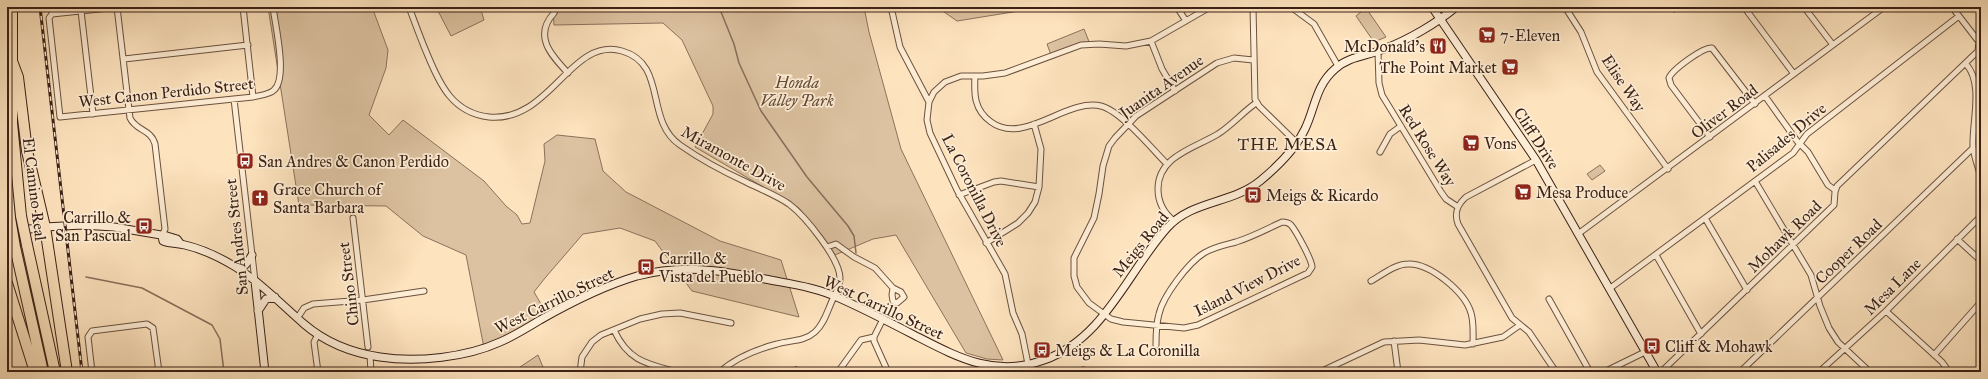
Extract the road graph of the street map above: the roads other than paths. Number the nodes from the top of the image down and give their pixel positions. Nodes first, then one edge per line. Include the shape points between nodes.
1 (12, 7) edge
2 (52, 7) edge
3 (117, 7) edge
4 (243, 7) edge
5 (273, 7) edge
6 (409, 7) edge
7 (891, 7) edge
8 (1178, 7) edge
9 (1210, 7) edge
10 (1253, 7) edge
11 (1291, 7) edge
12 (1432, 7) edge
13 (1456, 7) edge
14 (1565, 7) edge
15 (1744, 7) edge
16 (1804, 7) edge
17 (1884, 7) edge
18 (1952, 7) edge
19 (1878, 9) edge
20 (81, 11) junction
21 (554, 13) dead end
22 (52, 14) junction
23 (1959, 16) junction
24 (1440, 18) junction
25 (1186, 21) junction
26 (1151, 41) junction
27 (248, 45) junction
28 (1833, 45) junction
29 (1378, 52) junction
30 (124, 59) junction
31 (1253, 60) junction
32 (12, 61) junction
33 (1966, 64) junction
34 (1338, 66) junction
35 (568, 73) junction
36 (1794, 74) junction
37 (975, 76) junction
38 (1175, 91) junction
39 (1765, 96) junction
40 (253, 97) junction
41 (234, 99) junction
42 (929, 102) junction
43 (1256, 103) junction
44 (1755, 104) junction
45 (130, 111) junction
46 (93, 114) junction
47 (1034, 124) junction
48 (1127, 124) junction
49 (1401, 126) junction
50 (1710, 137) junction
51 (1297, 143) junction
52 (1800, 143) junction
53 (1973, 148) junction
54 (1380, 152) dead end
55 (1536, 160) junction
56 (1167, 164) junction
57 (1668, 169) junction
58 (1981, 177) edge
59 (1755, 181) junction
60 (7, 185) edge
61 (1040, 186) junction
62 (1835, 190) junction
63 (959, 195) junction
64 (1458, 207) junction
65 (1981, 216) edge
66 (353, 218) dead end
67 (1705, 218) junction
68 (1174, 222) junction
69 (45, 227) junction
70 (7, 232) edge
71 (1578, 234) junction
72 (162, 236) junction
73 (1957, 239) junction
74 (986, 243) junction
75 (1792, 246) junction
76 (827, 247) junction
77 (1656, 254) junction
78 (252, 255) junction
79 (1981, 261) edge
80 (240, 270) junction
81 (255, 281) junction
82 (1371, 281) dead end
83 (7, 283) edge
84 (893, 288) dead end
85 (1609, 289) junction
86 (1747, 290) junction
87 (424, 291) dead end
88 (835, 296) junction
89 (275, 297) junction
90 (1818, 298) junction
91 (1549, 299) dead end
92 (363, 300) junction
93 (1981, 302) edge
94 (258, 311) junction
95 (1886, 311) junction
96 (1103, 314) junction
97 (298, 318) junction
98 (882, 319) junction
99 (731, 323) dead end
100 (1520, 325) junction
101 (1157, 326) junction
102 (614, 330) junction
103 (318, 334) junction
104 (1701, 334) junction
105 (874, 337) junction
106 (1394, 340) junction
107 (1473, 344) junction
108 (1156, 345) dead end
109 (368, 346) dead end
110 (1845, 349) junction
111 (1645, 352) junction
112 (370, 355) junction
113 (1934, 355) junction
114 (1028, 364) junction
115 (985, 369) edge
116 (35, 372) edge
117 (43, 372) edge
118 (55, 372) edge
119 (67, 372) edge
120 (92, 372) edge
121 (159, 372) edge
122 (265, 372) edge
123 (318, 372) edge
124 (371, 372) edge
125 (580, 372) edge
126 (677, 372) edge
127 (720, 372) edge
128 (838, 372) edge
129 (888, 372) edge
130 (1320, 372) edge
131 (1398, 372) edge
132 (1556, 372) edge
133 (1590, 372) edge
134 (1604, 372) edge
135 (1657, 372) edge
136 (1661, 372) edge
137 (1740, 372) edge
138 (1819, 372) edge
139 (1870, 372) edge
140 (1949, 372) edge

1 - 32 highway, El Camino Real
2 - 22 street
3 - 20 street
3 - 30 street
4 - 27 street
5 - 40 street, West Canon Perdido Street via 281,65 278,85 274,90
6 - 35 street, Miramonte Drive via 442,87 456,104 474,114 496,118 520,113 535,104
7 - 42 street via 900,47
8 - 25 street
9 - 25 street
10 - 31 street
11 - 34 street via 1314,24
12 - 24 main road, Cliff Drive
13 - 24 main road, Meigs Road
14 - 57 street, Elise Way via 1581,32 1597,72
15 - 36 street
16 - 28 street
17 - 19 street, Oliver Road
18 - 23 street
19 - 28 street, Oliver Road
20 - 22 street
20 - 46 street
21 - 35 street via 545,26 544,38 552,55
22 - 46 street, West Canon Perdido Street via 49,18 50,39 60,117
23 - 33 street, Mohawk Road via 1980,47
23 - 52 street, Palisades Drive via 1807,134
24 - 29 main road, Meigs Road
24 - 55 main road, Cliff Drive
25 - 26 street
26 - 37 street via 1126,46 1081,45 1005,73
26 - 38 street via 1162,69
27 - 30 street
27 - 40 street
28 - 36 street, Oliver Road
29 - 34 main road, Meigs Road
29 - 49 street, Red Rose Way via 1380,88
30 - 45 street
31 - 38 street, Juanita Avenue via 1234,58 1222,61
31 - 43 street via 1253,93
32 - 69 highway via 18,77 27,151
32 - 118 highway, El Camino Real, bridge via 12,124 21,216
33 - 53 street via 1971,70 1976,88
33 - 62 street, Mohawk Road
34 - 51 main road, Meigs Road via 1328,76 1318,93
35 - 76 street, Miramonte Drive via 589,55 600,50 619,50 635,57 650,75 656,106 670,137 735,177 788,204 800,214
36 - 39 street, Oliver Road
37 - 42 street via 961,76 945,82 934,92
37 - 47 street via 976,102 987,119 1006,128
38 - 48 street, Juanita Avenue
39 - 44 street, Oliver Road
39 - 52 street
40 - 41 street, West Canon Perdido Street
41 - 45 street, West Canon Perdido Street
41 - 78 street, San Andres Street
42 - 63 street, La Coronilla Drive via 929,128
43 - 51 street
43 - 56 street via 1228,127 1181,153
44 - 50 street, Oliver Road
44 - 50 street via 1712,48 1705,48 1673,72 1669,78 1671,85
45 - 46 street, West Canon Perdido Street
45 - 72 street via 134,125 149,133 155,144 166,229
47 - 48 street via 1090,105 1107,108
47 - 61 street via 1041,144
48 - 56 street
48 - 96 street, Juanita Avenue via 1115,138 1106,156 1095,212 1089,229 1075,253 1073,264 1078,287 1090,303
49 - 54 street via 1390,134
49 - 64 street, Red Rose Way via 1441,192
50 - 57 street, Oliver Road
51 - 68 main road, Meigs Road via 1252,187 1236,195 1194,208
52 - 59 street, Palisades Drive via 1793,153
52 - 62 street via 1828,185
53 - 58 street
53 - 90 street, Cooper Road
55 - 64 street via 1466,197
55 - 71 main road, Cliff Drive
56 - 68 street via 1159,179 1158,194 1164,209
57 - 71 street, Oliver Road
59 - 67 street, Palisades Drive
59 - 75 street
60 - 117 highway, El Camino Real, bridge via 15,247
61 - 63 street via 1002,181
61 - 74 street via 1031,208 1023,218
62 - 75 street, Mohawk Road via 1834,205
63 - 74 street, La Coronilla Drive
64 - 100 street, Red Rose Way via 1458,224 1507,309
65 - 73 street, Mesa Lane
66 - 92 street, Chino Street
67 - 77 street, Palisades Drive
67 - 86 street
68 - 96 main road, Meigs Road via 1161,235
69 - 70 main road, West Carrillo Street
69 - 72 main road, West Carrillo Street via 98,226
69 - 119 highway
71 - 85 main road, Cliff Drive
72 - 80 main road, West Carrillo Street via 163,241 175,245 180,243 208,253
73 - 79 street
73 - 95 street, Mesa Lane
74 - 114 street, La Coronilla Drive via 1008,282 1012,307
75 - 86 street, Mohawk Road
75 - 90 street via 1811,275
76 - 84 street via 836,244 840,246 875,268
76 - 88 street, Miramonte Drive via 839,270 839,285
77 - 85 street, Palisades Drive
77 - 104 street
78 - 80 main road
78 - 81 street, San Andres Street
80 - 81 main road, West Carrillo Street
81 - 89 main road, West Carrillo Street
81 - 94 main road, San Andres Street
82 - 107 street via 1407,264 1422,267 1437,275 1455,289 1470,311
83 - 116 highway
85 - 111 main road, Cliff Drive
86 - 104 street, Mohawk Road
87 - 92 street
88 - 98 main road, West Carrillo Street
88 - 112 main road, West Carrillo Street via 807,287 719,270 671,270 637,276 602,289 487,348 419,359 393,359
88 - 127 street, Miramonte Drive via 824,321 814,333 800,340 777,344 744,356
89 - 94 main road via 266,299
89 - 97 main road, West Carrillo Street
90 - 110 street via 1829,328
90 - 137 street, Cooper Road
91 - 133 street
92 - 97 street via 310,304
92 - 109 street, Chino Street
93 - 113 street
94 - 122 main road, San Andres Street
95 - 110 street, Mesa Lane
95 - 113 street
96 - 101 street, Island View Drive via 1123,322
96 - 114 main road, Meigs Road via 1086,335 1070,347
97 - 103 main road, West Carrillo Street
98 - 105 street
98 - 115 main road, West Carrillo Street
99 - 102 street via 688,314 669,313 640,319
100 - 107 street via 1503,337
100 - 132 street, Red Rose Way via 1533,338
101 - 101 street, Island View Drive via 1184,328 1198,325 1308,273 1312,263 1289,223 1282,222 1212,249 1199,257 1165,299 1158,314
101 - 108 street
102 - 125 street via 601,335 588,346 582,357
102 - 126 street via 626,350 640,361
103 - 112 main road, West Carrillo Street via 341,346
103 - 123 street via 314,342
104 - 136 street, Mohawk Road
105 - 128 street via 860,340
105 - 129 street
106 - 107 street
106 - 130 street via 1370,347
106 - 131 street
110 - 138 street, Mesa Lane
110 - 139 street
111 - 134 street
111 - 135 main road, Cliff Drive
112 - 124 street
113 - 140 street
114 - 115 main road, West Carrillo Street
120 - 121 street via 88,335 92,331 147,324 152,326

